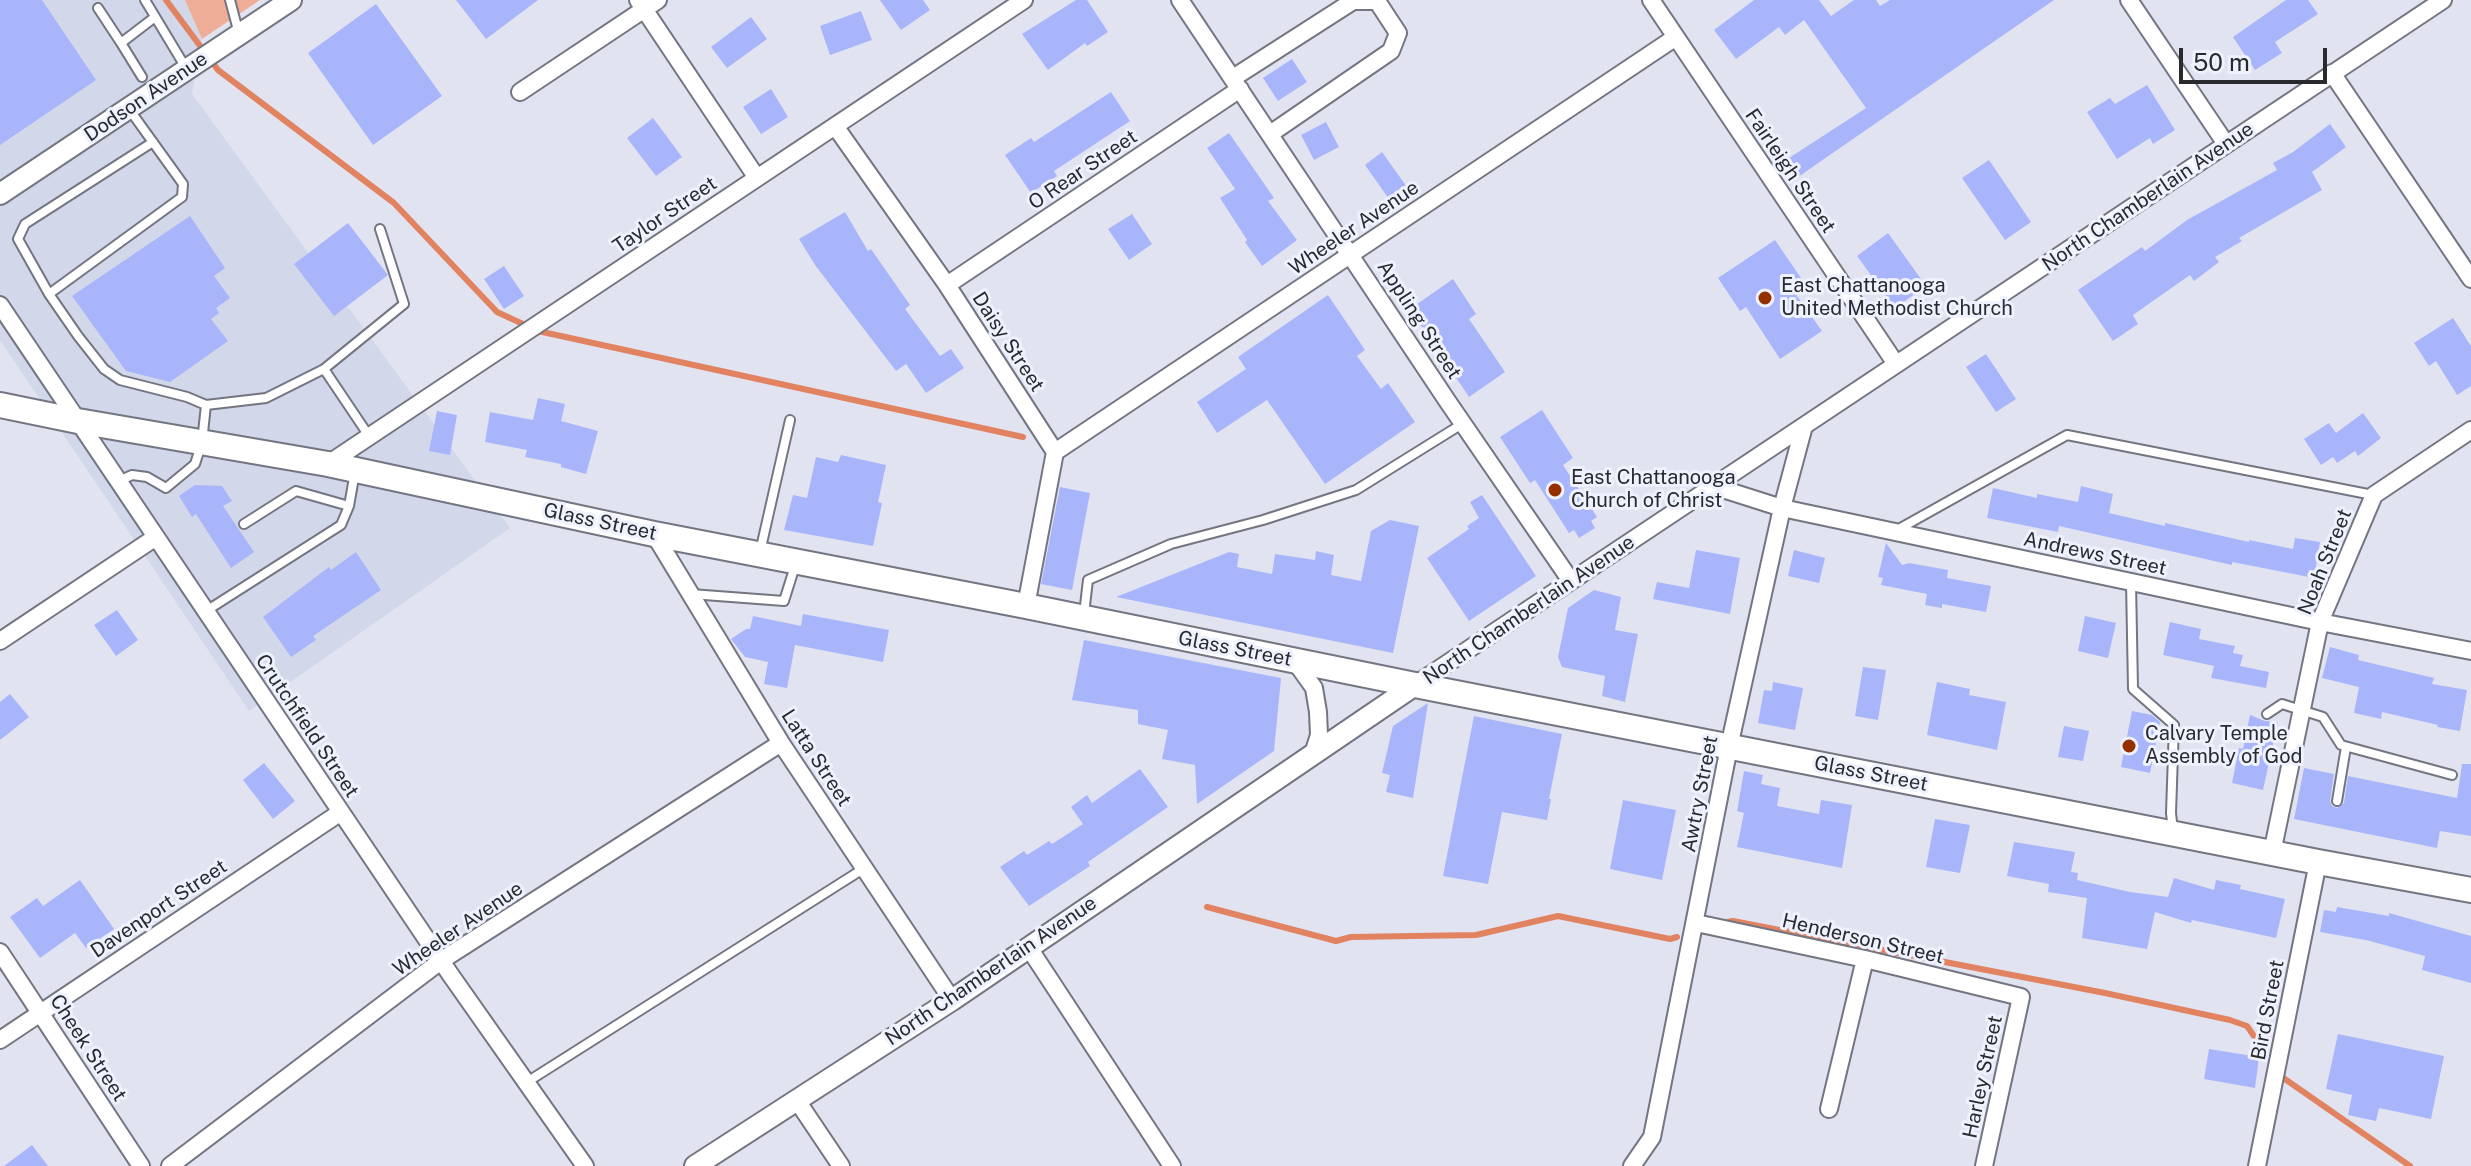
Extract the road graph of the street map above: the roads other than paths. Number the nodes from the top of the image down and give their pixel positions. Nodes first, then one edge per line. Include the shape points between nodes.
1 (145, 0) edge
2 (230, 0) edge
3 (291, 0) edge
4 (1024, 0) edge
5 (1180, 0) edge
6 (1651, 0) edge
7 (2129, 0) edge
8 (2443, 0) edge
9 (646, 3) edge
10 (98, 8) dead end
11 (155, 17) junction
12 (240, 34) junction
13 (1676, 37) junction
14 (121, 43) junction
15 (192, 66) junction
16 (2332, 73) junction
17 (142, 77) dead end
18 (1237, 84) junction
19 (520, 92) dead end
20 (129, 108) junction
21 (835, 126) junction
22 (1270, 134) junction
23 (153, 142) junction
24 (2226, 144) junction
25 (757, 178) junction
26 (0, 194) edge
27 (380, 229) dead end
28 (1351, 254) junction
29 (2471, 279) edge
30 (947, 285) junction
31 (49, 294) junction
32 (0, 305) edge
33 (1896, 364) junction
34 (324, 369) junction
35 (0, 405) edge
36 (206, 405) junction
37 (790, 420) dead end
38 (78, 421) junction
39 (1463, 424) junction
40 (1804, 426) junction
41 (2471, 430) edge
42 (369, 436) junction
43 (202, 442) junction
44 (1055, 452) junction
45 (328, 464) junction
46 (356, 470) junction
47 (119, 481) junction
48 (1713, 486) junction
49 (2374, 495) junction
50 (349, 506) junction
51 (1782, 508) junction
52 (244, 524) dead end
53 (1894, 532) junction
54 (654, 534) junction
55 (156, 537) junction
56 (759, 554) junction
57 (796, 561) junction
58 (1571, 581) junction
59 (2131, 582) junction
60 (689, 594) junction
61 (1026, 606) junction
62 (206, 611) junction
63 (1084, 618) junction
64 (2320, 622) junction
65 (0, 641) edge
66 (2471, 651) edge
67 (1294, 660) junction
68 (1415, 685) junction
69 (2301, 710) junction
70 (2267, 714) dead end
71 (781, 743) junction
72 (1729, 747) junction
73 (2346, 747) junction
74 (1313, 754) junction
75 (2452, 775) dead end
76 (2337, 801) dead end
77 (341, 812) junction
78 (2173, 833) junction
79 (2272, 853) junction
80 (2318, 862) junction
81 (863, 869) junction
82 (2471, 890) edge
83 (1696, 923) junction
84 (1029, 948) junction
85 (0, 952) edge
86 (1865, 959) junction
87 (442, 960) junction
88 (2021, 997) joint
89 (952, 1000) junction
90 (40, 1012) junction
91 (0, 1040) edge
92 (527, 1082) junction
93 (796, 1099) junction
94 (1829, 1109) dead end
95 (141, 1166) edge
96 (170, 1166) edge
97 (585, 1166) edge
98 (695, 1166) edge
99 (841, 1166) edge
100 (1172, 1166) edge
101 (1632, 1166) edge
102 (1984, 1166) edge
103 (2257, 1166) edge

1 - 11 lane
2 - 12 lane
3 - 12 street, Dodson Avenue
4 - 21 street, Taylor Street
5 - 18 street, Appling Street
6 - 13 street, Fairleigh Street
7 - 24 street
8 - 16 street, North Chamberlain Avenue
9 - 19 street
9 - 25 street
10 - 14 lane
11 - 14 lane
11 - 15 lane
12 - 15 street, Dodson Avenue
13 - 28 street, Wheeler Avenue
13 - 33 street, Fairleigh Street
14 - 17 lane
15 - 20 street, Dodson Avenue
16 - 24 street, North Chamberlain Avenue
16 - 29 street
18 - 22 street, Appling Street
18 - 22 street, O Rear Street via 1353,1 1377,1 1398,33 1391,51
18 - 30 street, O Rear Street
20 - 23 lane
20 - 26 street, Dodson Avenue
21 - 25 street, Taylor Street
21 - 30 street, Daisy Street
22 - 28 street, Appling Street
23 - 31 lane via 183,184 182,197
23 - 31 lane via 25,224 18,239
24 - 33 street, North Chamberlain Avenue
25 - 42 street, Taylor Street
27 - 34 lane via 404,304
28 - 39 street, Appling Street
28 - 44 street, Wheeler Avenue
30 - 44 street, Daisy Street
31 - 36 lane via 104,369 120,380
32 - 38 street, Crutchfield Street
33 - 40 street, North Chamberlain Avenue
34 - 36 lane via 266,398
34 - 42 lane
35 - 38 main road, Glass Street
36 - 43 lane
37 - 56 lane
38 - 43 main road, Glass Street
38 - 47 street, Crutchfield Street
39 - 58 street, Appling Street
39 - 63 lane via 1356,490 1171,544 1088,580
40 - 48 street, North Chamberlain Avenue
40 - 51 street, Awtry Street
41 - 49 street, Noah Street
42 - 45 street, Taylor Street
43 - 45 main road, Glass Street
43 - 47 lane via 195,464 166,488 147,477 132,475
44 - 61 street
45 - 46 main road, Glass Street
46 - 50 lane
46 - 54 main road, Glass Street
47 - 55 street, Crutchfield Street
48 - 51 street, Andrews Street
48 - 58 street, North Chamberlain Avenue
49 - 53 lane via 2067,435
49 - 64 street, Noah Street
50 - 52 lane via 296,491
50 - 62 lane via 341,525
51 - 53 street, Andrews Street
51 - 72 street, Awtry Street
53 - 59 street, Andrews Street
54 - 56 main road, Glass Street
54 - 60 street, Latta Street
55 - 62 street, Crutchfield Street
55 - 65 street
56 - 57 main road, Glass Street
57 - 60 lane via 784,601
57 - 61 main road, Glass Street
58 - 68 street, North Chamberlain Avenue
59 - 64 street, Andrews Street
59 - 78 lane via 2133,689 2174,725
60 - 71 street, Latta Street
61 - 63 main road, Glass Street
62 - 77 street, Crutchfield Street
63 - 67 main road, Glass Street
64 - 66 street, Andrews Street
64 - 69 street, Noah Street
67 - 68 main road, Glass Street
67 - 74 street via 1314,688 1319,735
68 - 72 main road, Glass Street
68 - 74 street, North Chamberlain Avenue
69 - 70 lane via 2282,704
69 - 73 lane via 2323,717
69 - 79 street, Noah Street
71 - 81 street, Latta Street
71 - 87 street, Wheeler Avenue
72 - 78 main road, Glass Street
72 - 83 street, Awtry Street
73 - 75 lane
73 - 76 lane
74 - 84 street, North Chamberlain Avenue
77 - 87 street, Crutchfield Street
77 - 90 street, Davenport Street
78 - 79 main road, Glass Street
79 - 80 main road, Glass Street
80 - 82 main road, Glass Street
80 - 103 street, Bird Street
81 - 89 street, Latta Street
81 - 92 lane
83 - 86 street, Henderson Street
83 - 101 street, Awtry Street via 1652,1137
84 - 89 street, North Chamberlain Avenue
84 - 100 street
85 - 90 street, Cheek Street
86 - 88 street, Henderson Street
86 - 94 street
87 - 92 street, Crutchfield Street
87 - 96 street, Wheeler Avenue
88 - 102 street, Harley Street
89 - 93 street, North Chamberlain Avenue
90 - 91 street, Davenport Street
90 - 95 street, Cheek Street
92 - 97 street, Crutchfield Street
93 - 98 street, North Chamberlain Avenue
93 - 99 street

